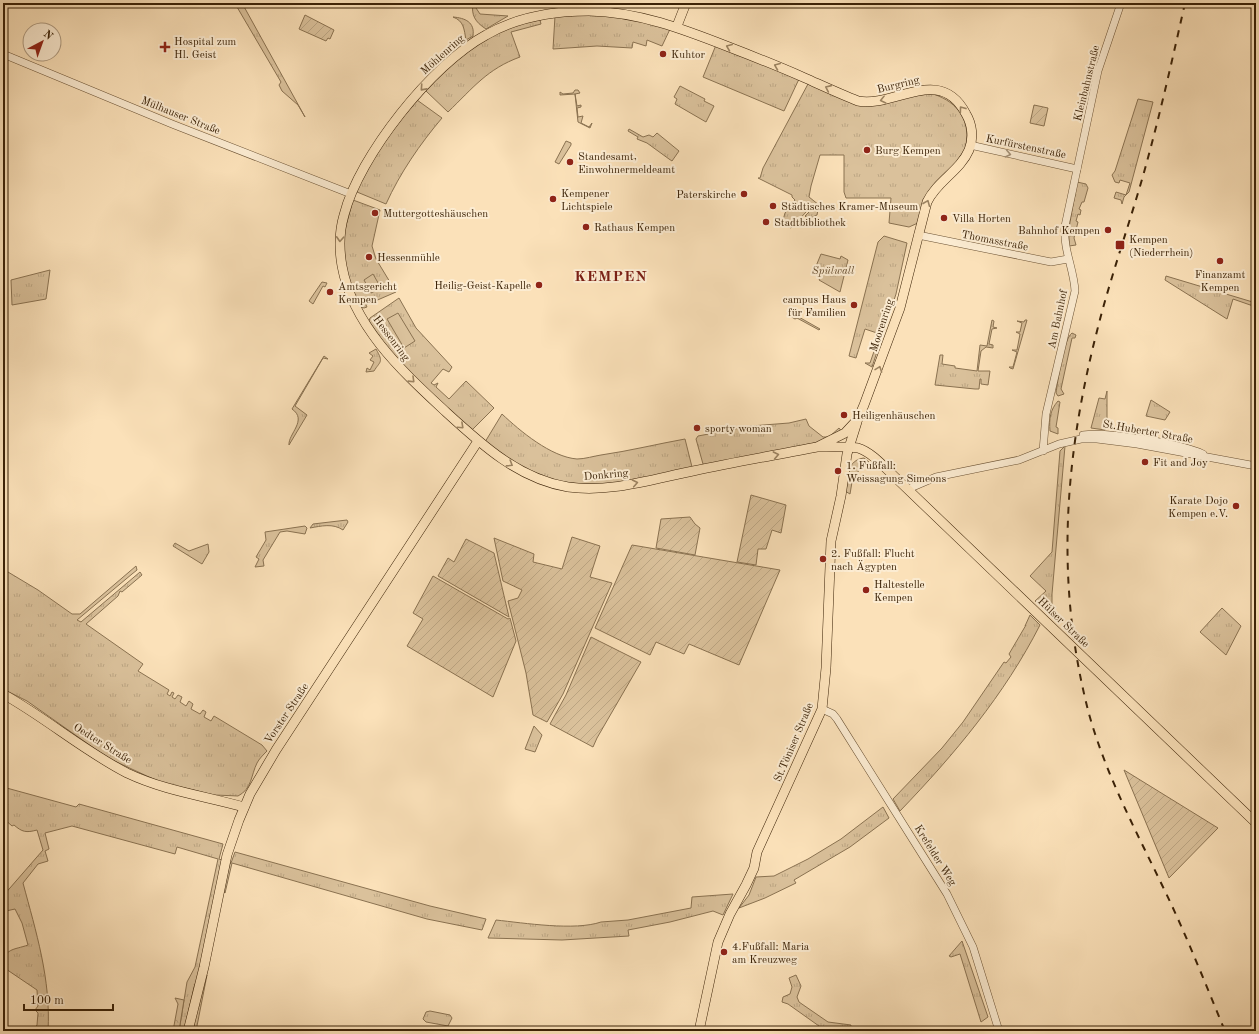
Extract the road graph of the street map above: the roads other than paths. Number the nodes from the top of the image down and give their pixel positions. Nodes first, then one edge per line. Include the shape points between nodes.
1 (686, 3) edge
2 (1121, 3) edge
3 (677, 26) junction
4 (3, 54) edge
5 (970, 145) junction
6 (1077, 169) junction
7 (360, 177) joint
8 (351, 194) junction
9 (918, 235) junction
10 (1068, 260) junction
11 (425, 392) joint
12 (858, 419) junction
13 (478, 441) junction
14 (818, 447) junction
15 (849, 448) junction
16 (1043, 448) junction
17 (1256, 462) edge
18 (1247, 464) junction
19 (1256, 466) edge
20 (908, 489) junction
21 (3, 694) edge
22 (822, 709) junction
23 (244, 807) junction
24 (1256, 823) edge
25 (188, 1031) edge
26 (699, 1031) edge
27 (999, 1031) edge

1 - 3 main road
2 - 6 street, Kleinbahnstraße via 1100,64
5 -> 3 main road, Burgring via 971,126 966,115 955,100 940,92 921,89 882,101 858,100
3 -> 7 main road, Möhlenring via 633,15 580,11 536,16 494,30 464,48 429,81 389,130
4 - 8 street, Mülhauser Straße
5 -> 6 street, Kurfürstenstraße
9 -> 5 main road, Burgring via 930,197 961,162
6 - 10 street, Am Bahnhof via 1065,233
7 - 8 main road, Hessenring
8 -> 11 main road, Hessenring via 340,240 341,264 348,289 378,342
9 - 10 street, Thomasstraße via 1051,262
12 -> 9 main road, Moorenring via 878,373 900,308
10 - 16 street, Am Bahnhof via 1075,283 1074,299 1046,414
11 -> 13 main road, Donkring
12 - 14 main road, Donkring via 841,436
12 - 15 main road
13 -> 14 main road, Donkring via 505,461 534,477 557,485 590,488 628,484
13 - 23 main road, Vorster Straße via 276,750
14 - 15 main road, Donkring
15 - 20 main road, Hülser Straße via 857,448 870,455
15 - 22 main road, St.Töniser Straße via 831,541
16 - 18 street, St.Huberter Straße via 1090,438
16 - 20 street, St.Huberter Straße via 1019,460 936,477
17 - 18 street, St.Huberter Straße
18 - 19 street, St.Huberter Straße
20 - 24 main road, Hülser Straße
21 - 23 main road, Oedter Straße via 129,774 177,792
22 - 26 main road, St.Töniser Straße via 757,852 749,879 718,942
22 - 27 street, Krefelder Weg via 837,719 947,894 973,947
23 - 25 main road, Vorster Straße via 227,855

